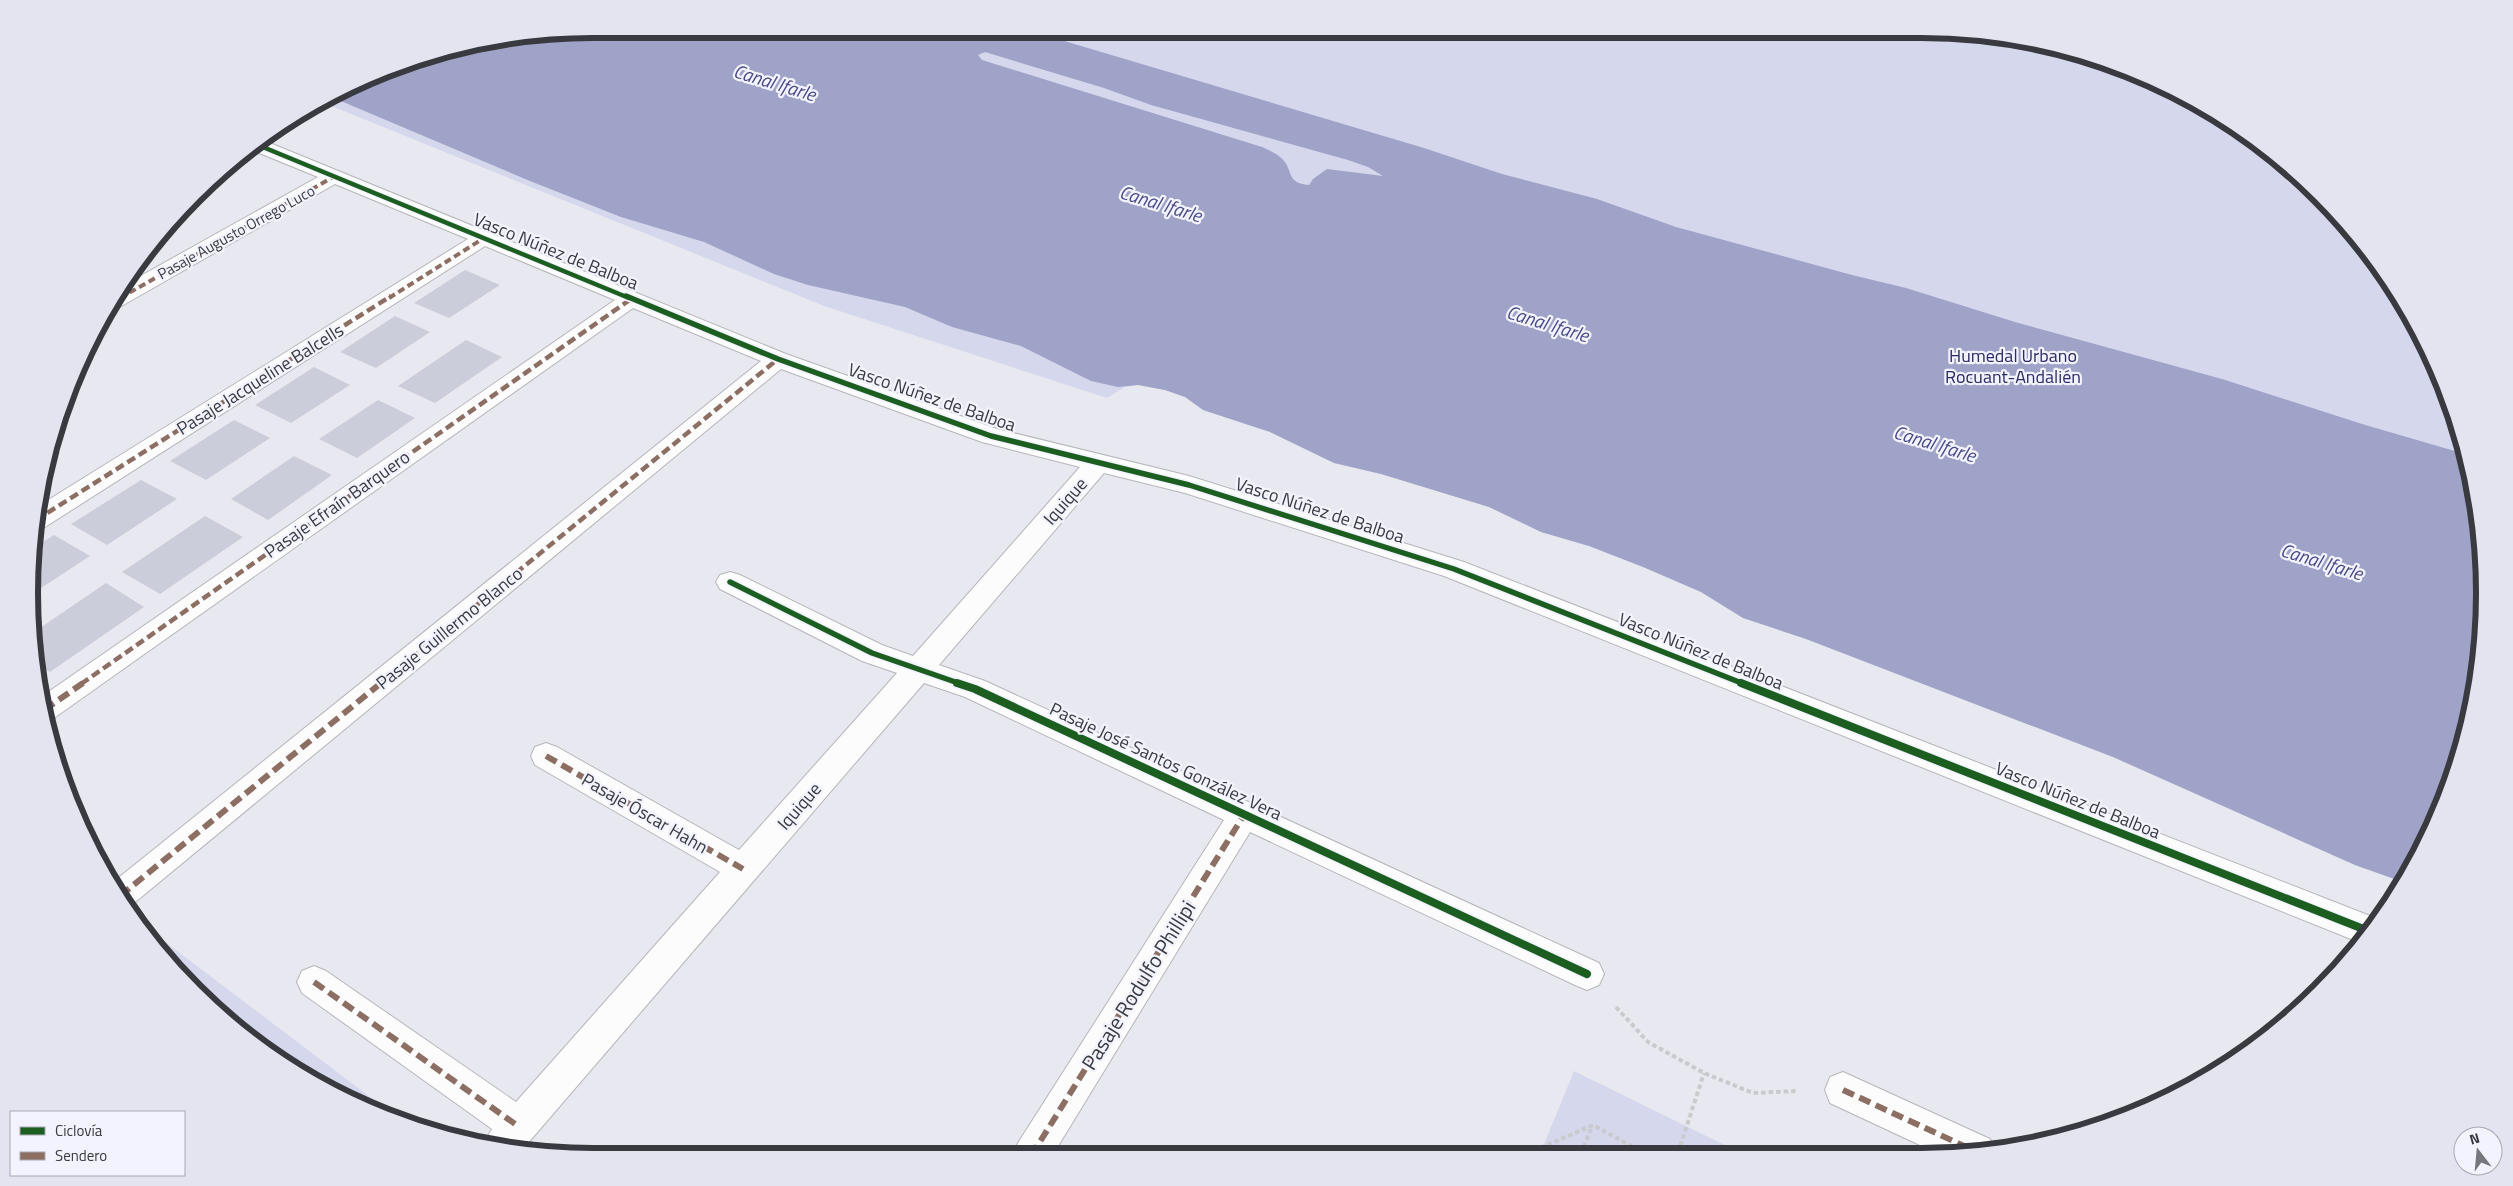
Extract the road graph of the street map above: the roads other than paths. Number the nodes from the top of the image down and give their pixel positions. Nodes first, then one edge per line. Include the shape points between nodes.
1 (263, 146) edge
2 (336, 176) junction
3 (484, 238) junction
4 (124, 295) edge
5 (631, 298) junction
6 (778, 359) junction
7 (1098, 463) junction
8 (43, 516) edge
9 (730, 582) dead end
10 (918, 670) junction
11 (49, 706) edge
12 (546, 756) dead end
13 (1244, 815) junction
14 (743, 869) junction
15 (125, 892) edge
16 (2362, 929) edge
17 (1587, 974) road end
18 (314, 982) dead end
19 (1843, 1090) road end
20 (509, 1137) edge
21 (1965, 1146) edge
22 (1036, 1148) edge

1 - 2 street, Vasco Núñez de Balboa
2 - 3 street, Vasco Núñez de Balboa
2 - 4 street, Pasaje Augusto Orrego Luco
3 - 5 street, Vasco Núñez de Balboa
3 - 8 street, Pasaje Jacqueline Balcells
5 - 6 street, Vasco Núñez de Balboa
5 - 11 street, Pasaje Efraín Barquero
6 - 7 street, Vasco Núñez de Balboa via 992,436
6 - 15 street, Pasaje Guillermo Blanco
7 - 10 street, Iquique
7 - 16 street, Vasco Núñez de Balboa via 1189,485 1454,569
9 - 10 street, Pasaje José Santos González Vera via 872,653
10 - 13 street, Pasaje José Santos González Vera via 975,689
10 - 14 street, Iquique
12 - 14 street, Pasaje Óscar Hahn
13 - 17 street, Pasaje José Santos González Vera
13 - 22 street, Pasaje Rodulfo Phillipi
14 - 20 street, Iquique
18 - 20 street
19 - 21 street

